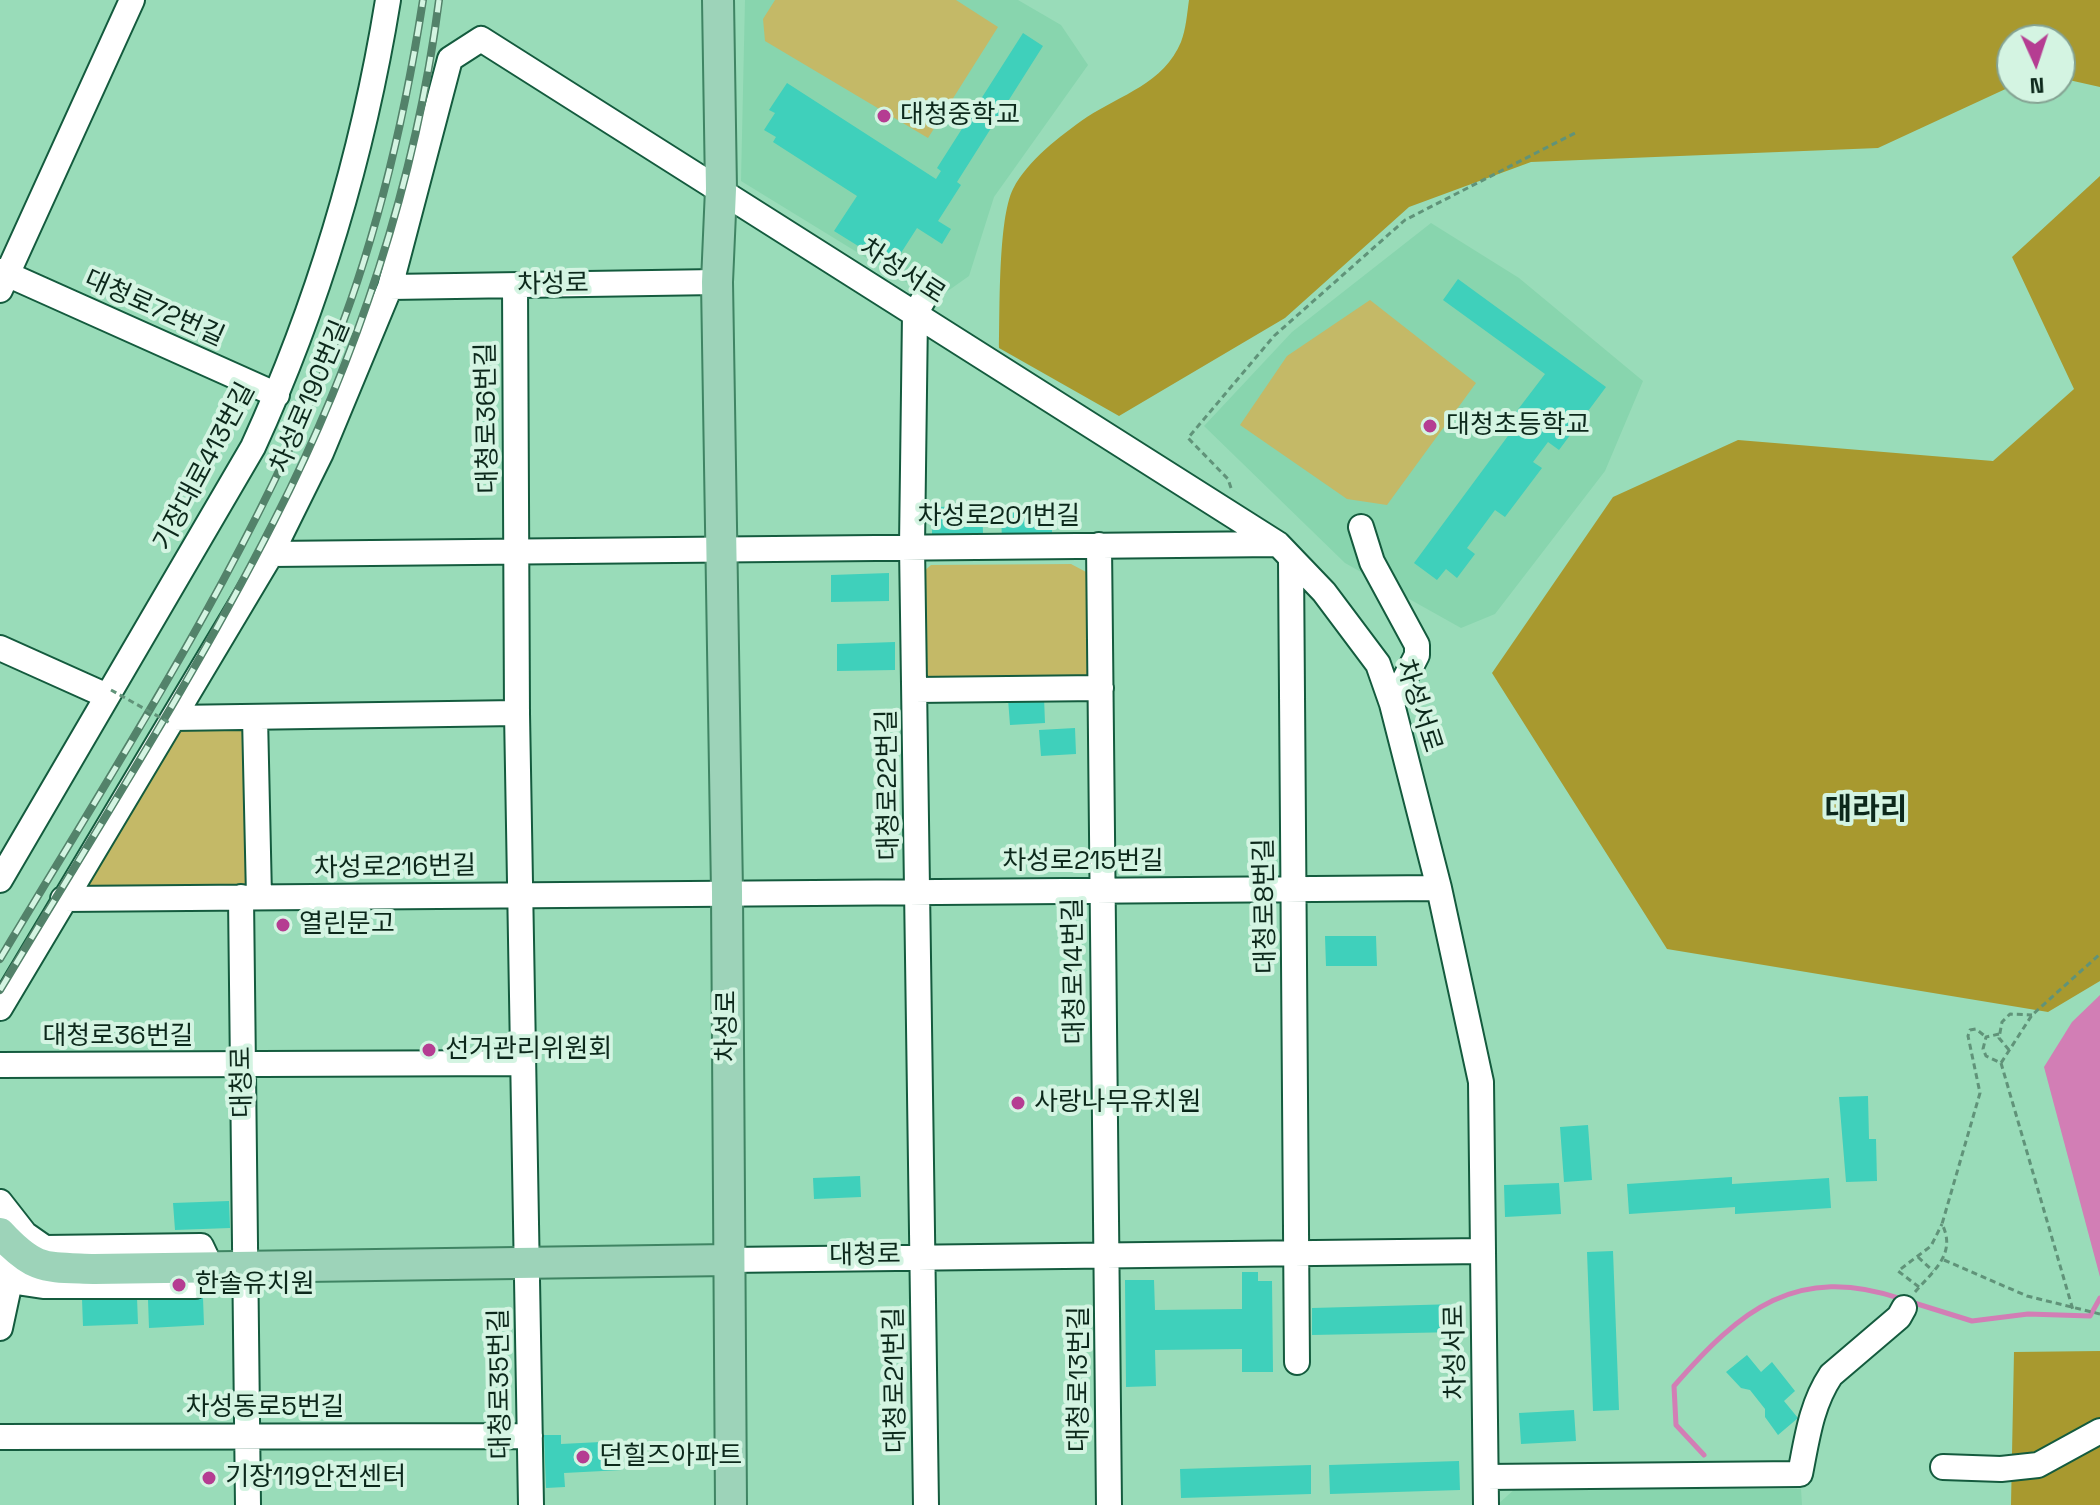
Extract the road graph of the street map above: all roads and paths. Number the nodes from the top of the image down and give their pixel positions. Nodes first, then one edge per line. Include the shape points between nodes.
1 (132, 0) edge
2 (388, 0) edge
3 (718, 0) edge
4 (1575, 133) dead end
5 (721, 189) junction
6 (2, 278) edge
7 (717, 282) junction
8 (515, 286) junction
9 (390, 287) junction
10 (921, 304) junction
11 (277, 395) junction
12 (1243, 522) junction
13 (1361, 527) dead end
14 (1099, 545) junction
15 (912, 546) junction
16 (720, 547) junction
17 (517, 550) junction
18 (1284, 552) junction
19 (271, 554) junction
20 (0, 648) edge
21 (1101, 688) junction
22 (915, 690) junction
23 (109, 693) junction
24 (1392, 704) junction
25 (517, 713) junction
26 (255, 717) junction
27 (172, 720) junction
28 (0, 880) edge
29 (1439, 888) junction
30 (1294, 889) junction
31 (1102, 890) junction
32 (919, 891) junction
33 (727, 892) junction
34 (520, 894) junction
35 (250, 897) junction
36 (63, 899) junction
37 (2100, 954) edge
38 (0, 1008) edge
39 (2032, 1015) junction
40 (1999, 1034) junction
41 (1986, 1037) junction
42 (2009, 1050) junction
43 (523, 1063) junction
44 (2001, 1063) junction
45 (0, 1065) edge
46 (243, 1066) junction
47 (0, 1202) edge
48 (1942, 1224) junction
49 (0, 1233) edge
50 (1483, 1251) junction
51 (1298, 1252) junction
52 (1107, 1253) junction
53 (923, 1255) junction
54 (1917, 1256) junction
55 (728, 1260) junction
56 (1944, 1260) junction
57 (527, 1263) junction
58 (211, 1267) junction
59 (246, 1267) junction
60 (1933, 1271) junction
61 (6, 1272) edge
62 (1919, 1287) junction
63 (1909, 1300) joint
64 (2073, 1310) junction
65 (2100, 1314) edge
66 (0, 1328) edge
67 (1297, 1362) dead end
68 (2100, 1431) edge
69 (248, 1436) junction
70 (530, 1436) junction
71 (0, 1437) edge
72 (1943, 1467) dead end
73 (1486, 1477) junction
74 (248, 1505) edge
75 (531, 1505) edge
76 (731, 1505) edge
77 (926, 1505) edge
78 (1109, 1505) edge
79 (1486, 1505) edge

1 - 6 street, 대청로72번길
2 - 11 street, 기장대로413번길 via 378,64 334,240
3 - 5 main road, 차성로
4 - 12 path via 1405,220 1274,336 1188,438 1228,479
5 - 7 main road, 차성로
5 - 9 street, 차성로190번길 via 481,39 450,59
5 - 10 street, 차성서로
6 - 11 street, 대청로72번길
7 - 8 street, 차성로
7 - 16 main road, 차성로
8 - 9 street, 차성로
8 - 17 street, 대청로36번길
9 - 19 street, 차성로190번길 via 321,453
10 - 12 street, 차성서로
10 - 15 street, 대청로22번길
11 - 23 street, 기장대로413번길 via 253,447
12 - 18 street, 차성서로
13 - 24 street via 1372,562 1417,645
14 - 15 street, 차성로201번길
14 - 18 street, 차성로201번길
14 - 21 street, 대청로14번길
15 - 16 street, 차성로201번길
15 - 22 street, 대청로22번길
16 - 17 street
16 - 33 main road, 차성로
17 - 19 street
17 - 25 street, 대청로36번길
18 - 24 street, 차성서로 via 1324,592 1378,664
18 - 30 street, 대청로8번길
19 - 27 street, 차성로190번길
20 - 23 street
21 - 22 street
21 - 31 street, 대청로14번길
22 - 32 street, 대청로22번길
23 - 27 path, bridge
23 - 28 street, 기장대로413번길
24 - 29 street, 차성서로
25 - 26 street
25 - 34 street, 대청로36번길
26 - 27 street
26 - 35 street, 대청로
27 - 36 street, 차성로190번길
29 - 30 street, 차성로215번길
29 - 50 street, 차성서로 via 1481,1082
30 - 31 street, 차성로215번길
30 - 51 street, 대청로8번길
31 - 32 street, 차성로215번길
31 - 52 street, 대청로14번길
32 - 33 street, 차성로215번길
32 - 53 street, 대청로22번길
33 - 34 street, 차성로216번길
33 - 55 main road, 차성로
34 - 35 street, 차성로216번길
34 - 43 street, 대청로36번길
35 - 36 street, 차성로216번길
35 - 46 street, 대청로
36 - 38 street, 차성로190번길
37 - 39 path
39 - 40 path via 2010,1014
39 - 42 path
40 - 41 path
40 - 42 path
41 - 44 path via 1986,1056
41 - 48 path via 1976,1029 1968,1036 1980,1093
42 - 44 path
43 - 46 street, 대청로36번길
43 - 57 street, 대청로36번길
44 - 64 path
45 - 46 street, 대청로36번길
46 - 59 street, 대청로
47 - 58 street via 25,1234 45,1248 201,1246
48 - 54 path via 1931,1246
48 - 56 path
49 - 58 main road, 대청로 via 24,1260 48,1267
50 - 51 street, 대청로
50 - 73 street, 차성서로
51 - 52 street, 대청로
51 - 67 street, 대청로8번길
52 - 53 street, 대청로
52 - 78 street, 대청로13번길
53 - 55 street, 대청로
53 - 77 street, 대청로21번길
54 - 60 path
54 - 62 path via 1898,1271
55 - 57 main road, 대청로
55 - 76 main road, 차성로
56 - 60 path
56 - 64 path
57 - 59 main road, 대청로
57 - 70 street, 대청로35번길
58 - 59 main road, 대청로
58 - 61 street via 195,1286 43,1286
59 - 69 street
60 - 62 path
61 - 66 street
62 - 63 path
63 - 73 street via 1899,1317 1823,1387 1811,1414 1800,1474
64 - 65 path
68 - 72 street via 2038,1465
69 - 70 street, 차성동로5번길
69 - 71 street, 차성동로5번길
69 - 74 street
70 - 75 street, 대청로35번길
73 - 79 street, 차성서로

